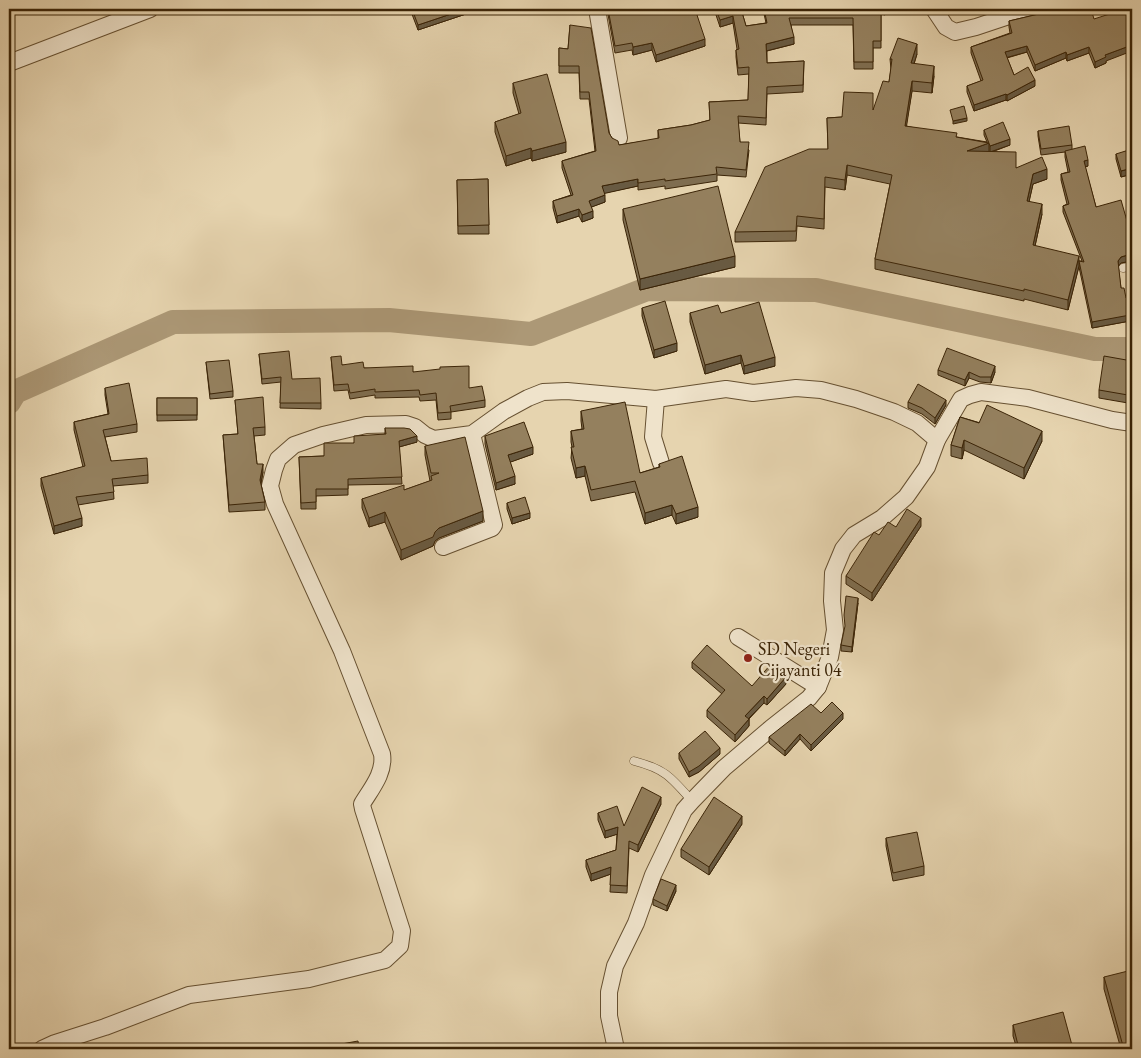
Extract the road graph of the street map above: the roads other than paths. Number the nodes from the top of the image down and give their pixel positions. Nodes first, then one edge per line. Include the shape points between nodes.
1 (150, 9) edge
2 (597, 9) edge
3 (934, 9) edge
4 (1041, 9) edge
5 (9, 63) edge
6 (619, 138) dead end
7 (1132, 266) edge
8 (1123, 268) dead end
9 (656, 399) junction
10 (1132, 423) edge
11 (472, 434) junction
12 (937, 440) junction
13 (661, 463) edge
14 (443, 547) dead end
15 (738, 637) dead end
16 (818, 686) junction
17 (634, 761) dead end
18 (692, 801) junction
19 (42, 1049) edge
20 (616, 1049) edge

1 - 5 street
2 - 6 street
3 - 4 street via 946,27 955,32
7 - 8 lane
9 - 11 street via 543,392 504,411
9 - 12 street via 726,390 753,393 796,388 821,390 894,412 917,423
9 - 13 street via 653,437
10 - 12 street via 1028,398 981,392 961,399
11 - 14 street via 494,525
11 - 19 street via 434,439 406,424 366,424 323,435 294,445 278,459 270,486 275,504 342,651 382,754 381,769 362,804 402,931 400,946 384,960 317,977 189,995
12 - 16 street via 928,467 906,497 882,518 854,535 843,549 833,573 835,630 830,657
15 - 16 street
16 - 18 street via 810,698 724,768
17 - 18 lane via 653,766 671,777
18 - 20 street via 684,810 653,876 636,923 615,966 608,992

